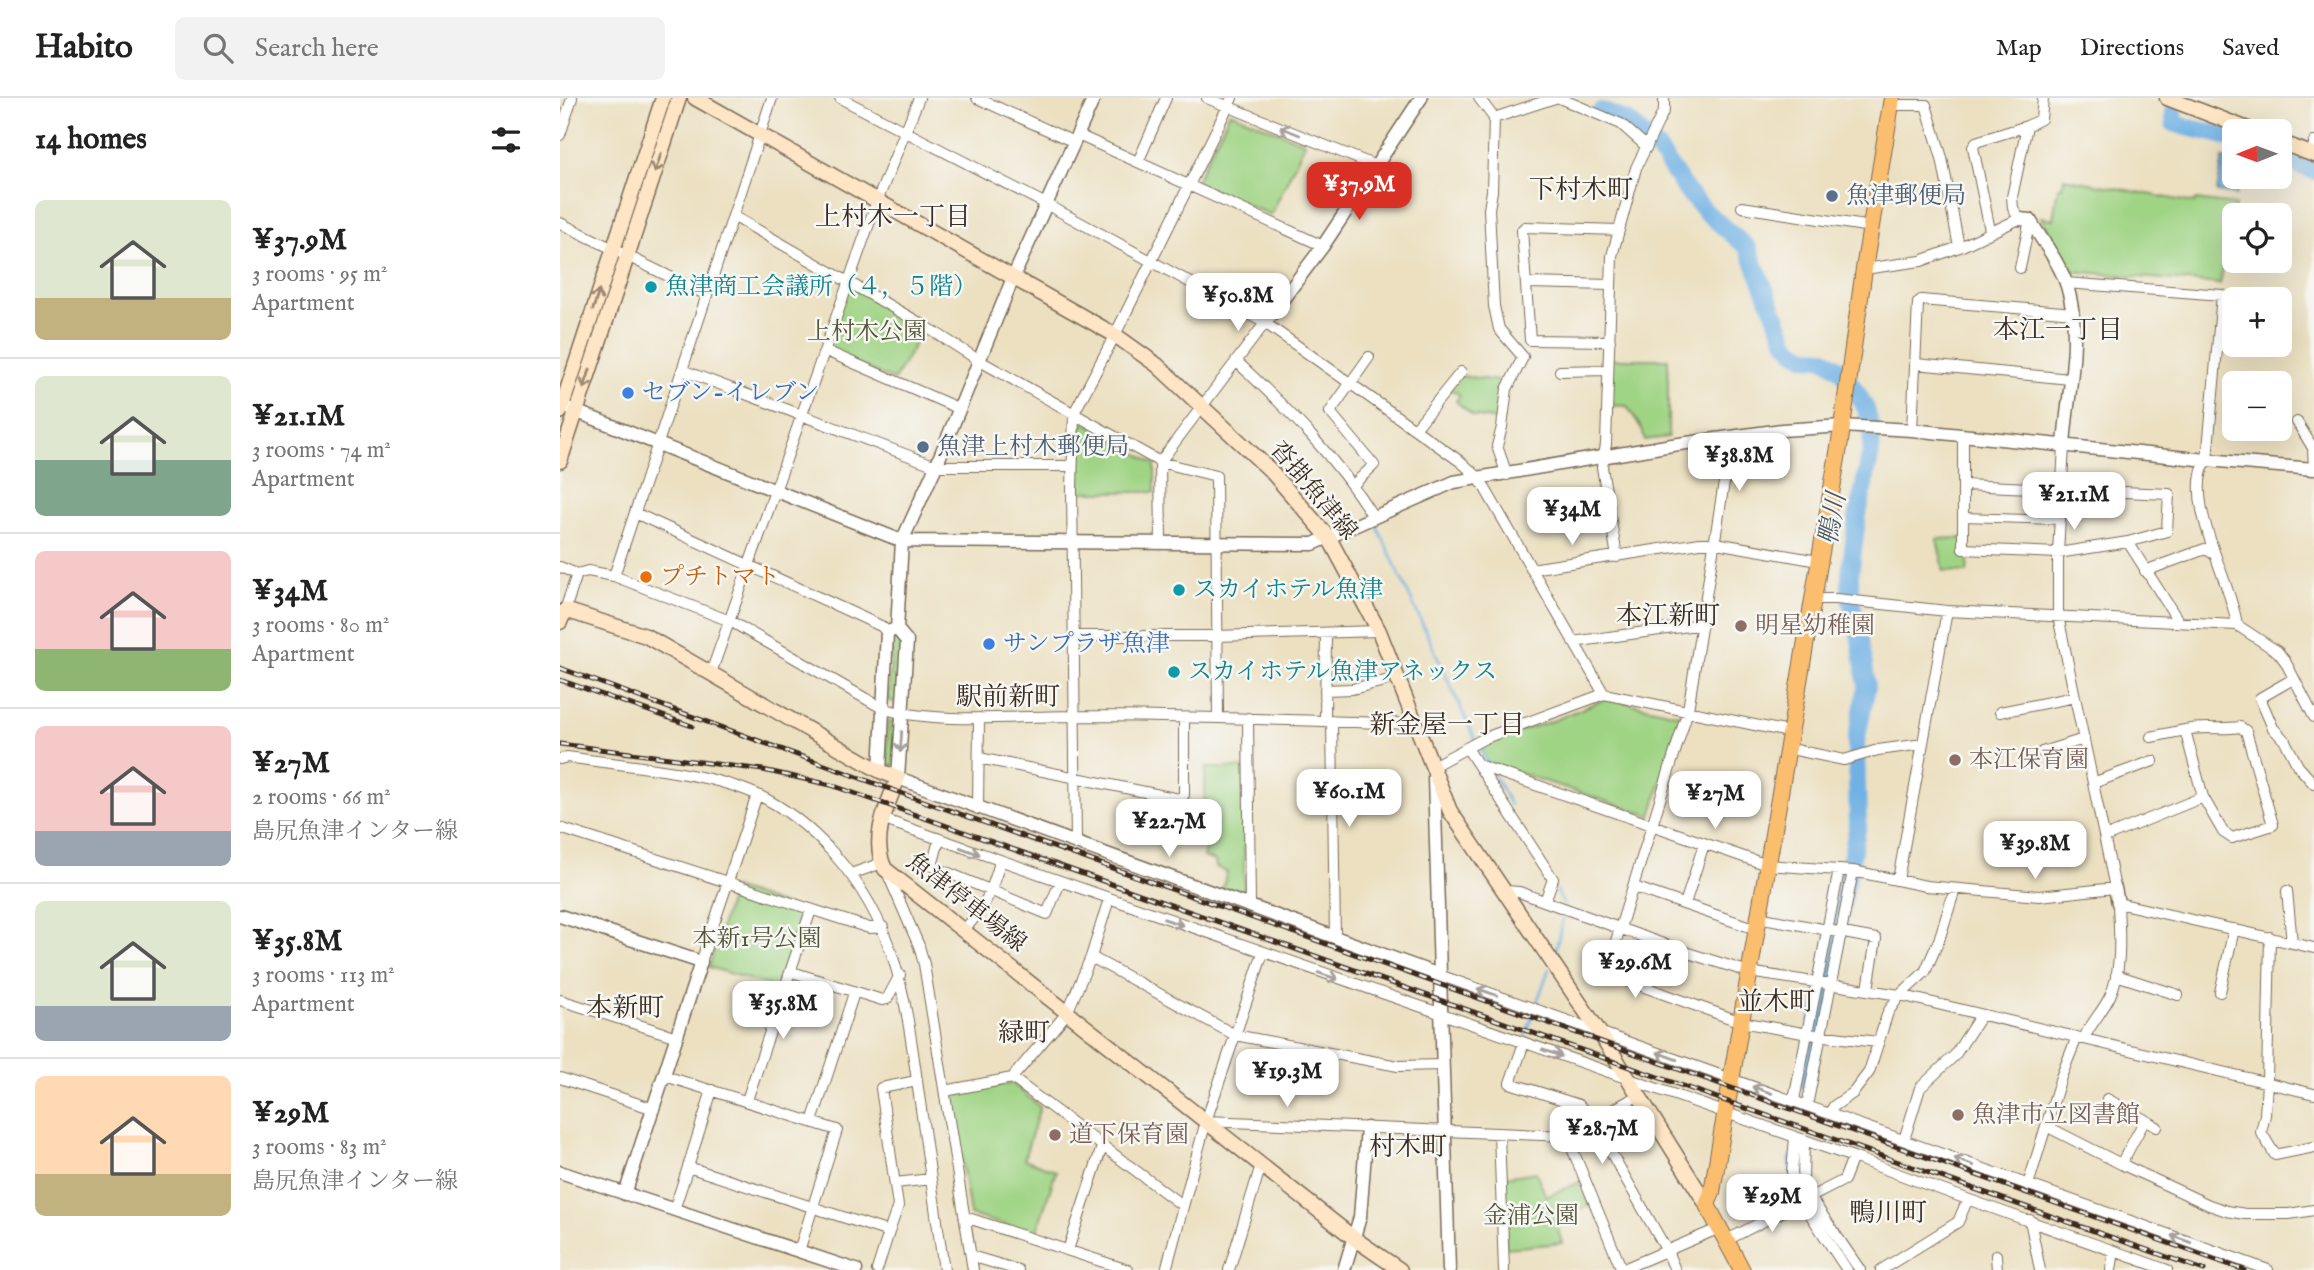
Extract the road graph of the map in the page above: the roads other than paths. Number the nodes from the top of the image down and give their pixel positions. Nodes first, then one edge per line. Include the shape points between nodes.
1 (572, 98) edge
2 (663, 98) edge
3 (679, 98) edge
4 (695, 98) edge
5 (772, 98) edge
6 (840, 98) edge
7 (919, 98) edge
8 (977, 98) edge
9 (1094, 98) edge
10 (1166, 98) edge
11 (1207, 98) edge
12 (1422, 98) edge
13 (1479, 98) edge
14 (1557, 98) edge
15 (1664, 98) edge
16 (2043, 98) edge
17 (2167, 98) edge
18 (1892, 101) edge
19 (2184, 101) edge
20 (1230, 102) edge
21 (1494, 118) junction
22 (2225, 119) edge
23 (2027, 126) junction
24 (905, 132) junction
25 (760, 134) junction
26 (560, 135) edge
27 (1076, 138) junction
28 (2292, 145) edge
29 (1647, 147) junction
30 (2314, 150) edge
31 (1138, 162) junction
32 (1376, 166) junction
33 (1188, 185) junction
34 (877, 201) junction
35 (1045, 206) junction
36 (1742, 207) dead end
37 (733, 216) junction
38 (2024, 219) junction
39 (560, 223) edge
40 (1871, 227) junction
41 (1618, 230) junction
42 (1990, 230) junction
43 (1323, 246) junction
44 (1959, 247) junction
45 (613, 248) junction
46 (628, 255) junction
47 (1150, 261) junction
48 (2020, 268) dead end
49 (1864, 269) junction
50 (1013, 278) junction
51 (848, 282) junction
52 (1527, 283) junction
53 (2066, 283) junction
54 (1611, 285) junction
55 (707, 295) junction
56 (2074, 313) junction
57 (1265, 323) junction
58 (1115, 335) junction
59 (1610, 341) junction
60 (826, 351) junction
61 (1369, 357) dead end
62 (980, 360) junction
63 (1236, 361) junction
64 (1916, 364) junction
65 (682, 370) junction
66 (1608, 370) junction
67 (1560, 371) dead end
68 (1461, 372) dead end
69 (2070, 379) junction
70 (1350, 383) junction
71 (1202, 406) junction
72 (561, 407) edge
73 (960, 409) junction
74 (577, 412) junction
75 (1074, 412) junction
76 (802, 416) junction
77 (2297, 422) dead end
78 (1842, 426) junction
79 (1415, 429) junction
80 (1912, 430) junction
81 (1963, 436) junction
82 (1731, 438) junction
83 (657, 444) junction
84 (2064, 446) junction
85 (1604, 457) junction
86 (2207, 460) junction
87 (560, 461) edge
88 (1160, 462) junction
89 (936, 466) junction
90 (1072, 466) junction
91 (2314, 469) edge
92 (1507, 475) junction
93 (1479, 478) junction
94 (1353, 485) junction
95 (1963, 485) junction
96 (2061, 489) junction
97 (776, 491) junction
98 (635, 513) junction
99 (1963, 517) junction
100 (1374, 518) junction
101 (2060, 520) junction
102 (1329, 538) junction
103 (902, 541) junction
104 (1074, 542) junction
105 (2128, 542) junction
106 (1161, 543) junction
107 (1216, 543) junction
108 (1716, 543) junction
109 (2058, 553) junction
110 (2214, 554) junction
111 (1617, 556) junction
112 (1818, 561) junction
113 (749, 566) junction
114 (560, 568) edge
115 (1531, 569) junction
116 (2145, 571) junction
117 (577, 574) junction
118 (614, 576) junction
119 (1812, 599) junction
120 (1947, 611) junction
121 (562, 616) edge
122 (2058, 616) junction
123 (730, 621) junction
124 (2179, 622) junction
125 (1703, 624) junction
126 (2237, 625) junction
127 (892, 631) junction
128 (1379, 631) junction
129 (1326, 632) junction
130 (1074, 636) junction
131 (1216, 636) junction
132 (1573, 642) junction
133 (711, 673) junction
134 (2293, 679) junction
135 (1385, 681) dead end
136 (1325, 690) junction
137 (1604, 694) junction
138 (2075, 697) junction
139 (882, 708) junction
140 (1688, 710) junction
141 (2000, 712) dead end
142 (902, 715) junction
143 (1074, 716) junction
144 (2314, 716) edge
145 (979, 718) junction
146 (1184, 718) junction
147 (1218, 718) junction
148 (1248, 718) junction
149 (1329, 721) junction
150 (1416, 723) junction
151 (2185, 730) junction
152 (1789, 732) junction
153 (2151, 737) dead end
154 (2084, 739) junction
155 (1923, 744) junction
156 (1467, 748) junction
157 (1786, 748) junction
158 (2042, 751) dead end
159 (979, 758) junction
160 (560, 759) edge
161 (2153, 761) dead end
162 (1433, 765) junction
163 (1478, 765) junction
164 (880, 771) junction
165 (898, 778) junction
166 (1076, 778) junction
167 (2093, 783) junction
168 (2314, 784) edge
169 (757, 794) junction
170 (2203, 797) junction
171 (978, 809) junction
172 (882, 819) junction
173 (1654, 825) junction
174 (560, 828) edge
175 (2105, 837) junction
176 (939, 840) junction
177 (1076, 844) junction
178 (1704, 844) junction
179 (1000, 862) junction
180 (1767, 864) junction
181 (884, 866) junction
182 (1839, 870) junction
183 (1853, 870) junction
184 (851, 874) junction
185 (1898, 880) junction
186 (1060, 882) junction
187 (729, 883) junction
188 (1633, 887) junction
189 (2115, 888) junction
190 (1955, 889) junction
191 (992, 891) junction
192 (1506, 891) junction
193 (2287, 891) dead end
194 (1109, 899) junction
195 (1545, 901) junction
196 (2119, 903) junction
197 (1685, 904) junction
198 (1250, 905) junction
199 (811, 910) junction
200 (560, 916) edge
201 (1757, 923) junction
202 (883, 927) junction
203 (1620, 928) junction
204 (2234, 929) junction
205 (964, 930) junction
206 (1828, 930) junction
207 (1841, 932) junction
208 (1335, 937) junction
209 (2270, 937) junction
210 (2292, 943) junction
211 (2314, 948) edge
212 (1263, 953) junction
213 (1091, 957) junction
214 (701, 962) junction
215 (792, 972) junction
216 (1749, 972) junction
217 (900, 975) junction
218 (1438, 975) junction
219 (2116, 975) junction
220 (1817, 982) junction
221 (1831, 985) junction
222 (1868, 989) junction
223 (2220, 992) dead end
224 (854, 993) junction
225 (1900, 995) junction
226 (2178, 995) dead end
227 (560, 1000) edge
228 (1067, 1013) junction
229 (1981, 1015) junction
230 (1441, 1016) junction
231 (1741, 1022) junction
232 (1598, 1030) junction
233 (1235, 1035) junction
234 (1815, 1035) junction
235 (677, 1037) junction
236 (2081, 1037) junction
237 (1878, 1042) junction
238 (1524, 1043) junction
239 (1443, 1065) junction
240 (664, 1076) junction
241 (560, 1078) edge
242 (1012, 1078) junction
243 (1629, 1079) junction
244 (1731, 1079) junction
245 (917, 1081) junction
246 (2267, 1082) junction
247 (712, 1090) junction
248 (945, 1091) junction
249 (2314, 1094) edge
250 (1639, 1095) junction
251 (2107, 1099) dead end
252 (747, 1100) junction
253 (1794, 1100) junction
254 (1807, 1106) junction
255 (654, 1109) junction
256 (1725, 1113) junction
257 (1829, 1114) junction
258 (1206, 1121) junction
259 (1593, 1121) junction
260 (2145, 1121) junction
261 (811, 1122) junction
262 (2046, 1126) junction
263 (2157, 1127) dead end
264 (1367, 1128) junction
265 (1446, 1131) junction
266 (1499, 1133) junction
267 (1567, 1136) junction
268 (1799, 1139) junction
269 (1903, 1140) junction
270 (1102, 1147) junction
271 (2314, 1147) edge
272 (1853, 1157) junction
273 (2121, 1164) junction
274 (1261, 1165) junction
275 (688, 1167) junction
276 (560, 1172) edge
277 (931, 1179) junction
278 (895, 1183) junction
279 (2028, 1185) junction
280 (625, 1194) junction
281 (1806, 1199) junction
282 (1968, 1201) junction
283 (1707, 1205) junction
284 (1183, 1206) junction
285 (813, 1207) junction
286 (674, 1210) junction
287 (2314, 1210) edge
288 (965, 1217) junction
289 (2031, 1220) junction
290 (889, 1232) junction
291 (1723, 1234) junction
292 (1355, 1239) junction
293 (1068, 1250) junction
294 (799, 1251) junction
295 (1667, 1251) junction
296 (2113, 1251) junction
297 (1996, 1255) dead end
298 (971, 1256) junction
299 (856, 1270) edge
300 (877, 1270) edge
301 (944, 1270) edge
302 (973, 1270) edge
303 (1018, 1270) edge
304 (1128, 1270) edge
305 (1166, 1270) edge
306 (1229, 1270) edge
307 (1344, 1270) edge
308 (1400, 1270) edge
309 (1449, 1270) edge
310 (1504, 1270) edge
311 (1622, 1270) edge
312 (1675, 1270) edge
313 (1742, 1270) edge
314 (1847, 1270) edge
315 (1860, 1270) edge
316 (1881, 1270) edge
317 (1997, 1270) edge
318 (2040, 1270) edge
319 (2111, 1270) edge
320 (2167, 1270) edge
321 (2269, 1270) edge

1 - 26 street
2 - 45 main road
3 -> 46 main road
4 - 25 main road, 沓掛魚津線
5 - 25 street
6 - 24 street
7 - 24 street
8 - 27 street
9 - 27 street
10 - 31 street
11 - 20 street
12 - 32 street
13 - 21 street
14 - 21 street
14 - 29 street via 1621,124
15 - 29 street via 1664,110
16 - 23 street via 2041,119
17 - 19 main road
18 - 40 main road
18 - 44 street via 1926,105 1942,158
19 - 22 main road
32 -> 20 street
20 - 33 street
21 - 92 street via 1489,209 1494,306 1499,329 1523,357 1507,389 1497,446
23 - 38 street via 2012,197 2013,208
23 - 42 street via 1973,146
24 - 34 street
24 - 35 street
25 - 34 main road, 沓掛魚津線
25 - 37 street
27 - 31 street
27 - 35 street
28 - 30 main road
29 - 41 street
31 - 33 street
32 - 43 street
33 - 43 street
33 - 47 street
34 - 50 main road, 沓掛魚津線
34 - 51 street
35 - 47 street
35 - 50 street
36 - 40 street
37 - 51 street
37 - 55 street
38 - 42 street
38 - 48 street
38 - 53 street
39 - 45 street
40 - 49 main road
41 - 52 street via 1525,228
41 - 54 street
42 - 44 street
43 - 57 street
44 - 49 street via 1921,261
45 - 46 street
72 -> 45 main road
46 - 55 street
46 -> 74 main road
47 - 57 street
47 - 58 street
49 - 78 main road
50 - 58 main road, 沓掛魚津線
50 - 62 street
51 - 60 street
51 - 62 street
52 - 54 street
52 - 59 street via 1530,340
53 - 56 street
53 - 86 street via 2222,295
54 - 59 street
55 - 65 street
56 - 64 street via 1921,300
56 - 69 street
57 - 63 street
57 - 70 street
58 - 71 main road, 沓掛魚津線
58 - 75 street
59 - 66 street
60 - 73 street
60 - 76 street
61 - 70 street
62 - 73 street
62 - 75 street
63 - 71 street
63 - 94 street via 1314,436
64 - 69 street
64 - 80 street
65 - 76 street
65 - 83 street
66 - 67 street
66 - 85 street
68 - 79 street
69 - 84 street
70 - 79 street
70 - 94 street via 1330,412 1374,465
71 - 88 street
71 - 102 main road, 沓掛魚津線 via 1270,470
72 - 74 street
73 - 89 street
74 - 83 street
74 - 87 main road
75 - 88 street
75 - 90 street
76 - 89 street
76 - 97 street
77 - 91 street via 2313,448
78 - 80 street
78 - 82 street
78 - 112 main road
79 - 93 street
80 - 81 street
81 - 84 street
81 - 95 street
82 - 85 street
82 - 108 street
83 - 97 street
83 - 98 street
84 - 86 street
84 - 96 street
85 - 92 street
85 - 111 street
86 - 91 street
86 - 110 street via 2200,470 2200,493
88 - 106 street
88 - 107 street via 1216,476
89 - 90 street
89 - 103 street
90 - 104 street
92 - 93 street
93 - 100 street via 1454,482
93 - 115 street
94 - 100 street
95 - 96 street
95 - 99 street
96 - 101 street
96 - 105 street via 2169,494 2167,531
97 - 103 street
97 - 113 street
98 - 113 street
98 - 118 street
99 - 101 street
99 - 109 street via 1963,549
100 - 102 street
101 - 109 street
102 - 107 street via 1313,544
102 - 128 main road, 沓掛魚津線
103 - 104 street
103 - 127 street
104 - 106 street
104 - 130 street
105 - 109 street
105 - 116 street
106 - 107 street
107 - 131 street
108 - 111 street
108 - 112 street
108 - 125 street
109 - 122 street
110 - 116 street via 2205,549
110 - 126 street
111 - 115 street
112 - 119 main road
113 - 123 street
113 - 127 street
114 - 117 street
115 - 132 street
116 - 124 street
117 - 118 street via 589,570
117 - 121 street
118 - 123 street
119 - 120 street
119 - 152 main road
120 - 122 street
120 - 155 street
121 - 133 main road via 646,636
122 - 124 street
122 - 138 street
123 - 133 street
123 - 139 street
124 - 126 street
125 - 132 street
125 - 140 street
126 - 134 street via 2278,652
127 - 139 street
127 - 142 street via 907,641
128 - 129 street
128 - 150 main road, 沓掛魚津線
129 - 131 street
129 - 136 street
130 - 131 street
130 - 143 street
131 - 147 street
132 - 137 street
133 - 164 main road
134 - 144 street
134 - 168 street via 2260,698 2273,728
135 - 136 street
136 - 149 street
137 - 140 street
137 - 156 street
138 - 141 street
138 - 154 street
139 - 142 street
139 - 164 street
140 - 152 street
140 - 173 street
142 - 145 street
142 -> 165 street
143 - 145 street
143 - 146 street
143 - 166 street
145 - 159 street
146 - 147 street
146 - 166 street via 1184,795 1179,799
147 - 148 street
148 - 149 street
148 - 198 street
149 - 150 street
149 - 208 street
150 - 162 main road, 沓掛魚津線
151 - 153 street
151 - 170 street
151 - 170 street via 2240,727 2246,731 2273,825 2232,838 2223,832
152 - 157 main road
154 - 158 street
154 - 167 street
155 - 157 street via 1844,760
155 - 185 street
156 - 162 street
156 - 163 street
157 - 180 main road
159 - 166 street
159 - 171 street
160 - 169 street via 719,781
161 - 167 street
162 - 192 main road, 沓掛魚津線 via 1450,811
162 - 218 street
163 - 173 street
163 - 195 street via 1553,879
164 - 165 main road
165 - 171 street
165 - 172 main road, 魚津停車場線
166 - 177 street
167 - 175 street
169 - 184 street via 814,832
169 - 187 street
170 - 175 street
171 - 177 street
172 - 176 street
172 - 181 main road, 魚津停車場線 via 879,840
173 - 178 street
173 - 188 street
174 - 187 street
175 - 189 street
176 -> 179 street
176 - 191 street via 932,866
177 - 198 street
178 - 180 street
178 - 197 street
179 - 186 street
179 - 191 street
180 - 182 street
180 - 201 main road
181 - 184 street
181 - 205 main road, 魚津停車場線
181 - 248 street via 919,946
182 - 183 street
182 - 206 street
183 - 185 street
183 - 207 street
184 - 202 street
185 - 190 street
186 - 191 street via 1047,915
186 - 194 street
187 - 199 street
187 - 214 street
188 - 197 street
188 - 203 street
189 - 190 street via 2039,896
189 - 196 street
190 - 225 street via 1925,972
191 - 205 street via 982,911
192 - 195 street
192 - 232 main road, 沓掛魚津線
193 - 210 street
194 -> 212 street
194 - 213 street
195 - 203 street
196 - 204 street
196 - 219 street
197 - 201 street
198 - 208 street
199 - 202 street via 869,928
199 - 215 street
200 - 214 street
201 - 206 street
201 - 216 main road
202 - 217 street
203 - 216 street
203 - 231 street via 1606,973
204 - 209 street
204 - 223 street
205 - 228 main road, 魚津停車場線
206 - 207 street
206 - 220 street
207 - 221 street
207 - 222 street via 1876,939
208 - 218 street
209 - 210 street
209 - 246 street
210 - 211 street
212 -> 230 street
212 - 233 street
213 - 228 street
213 - 233 street
214 - 235 street
215 - 224 street
215 - 252 street
216 - 220 street
216 - 231 main road
217 - 224 street via 887,999
217 - 245 street
218 - 230 street
232 -> 218 street
219 - 226 street
219 - 236 street via 2110,996
220 - 221 street
220 - 234 street
221 - 222 street
221 - 234 street
222 - 225 street
224 - 261 street
225 - 229 street
225 - 237 street via 1888,1012
227 - 235 street
228 - 242 street
228 - 258 main road, 魚津停車場線
229 - 236 street
229 - 269 street via 1955,1055 1920,1088
230 - 238 street
230 - 239 street
231 - 234 street
231 - 244 main road
232 - 243 main road, 沓掛魚津線
244 -> 232 street
233 - 239 street via 1398,1066
233 - 258 street
234 - 237 street
234 - 253 street
234 - 254 street
235 - 240 street
236 - 246 street
236 - 262 street via 2061,1077
237 - 257 street via 1869,1072
238 -> 243 street
238 - 259 street via 1510,1083 1579,1105
239 - 265 street
240 - 247 street
240 - 255 street
241 - 255 street
242 - 248 street
242 - 270 street
243 - 250 main road, 沓掛魚津線
243 - 256 street
253 -> 244 street
244 - 256 main road
245 - 277 street
245 - 278 street via 881,1088
246 - 249 street
246 - 271 street via 2264,1141 2275,1155
247 - 252 street
247 - 275 street
248 - 288 street
250 - 259 street
250 - 283 main road, 沓掛魚津線
251 - 260 street
252 - 261 street
253 - 254 street
254 - 257 street
255 - 280 street
256 - 268 street
256 - 283 main road
257 - 269 street
258 - 264 street
258 - 274 main road, 魚津停車場線
258 - 284 street
259 - 267 street
259 - 295 street
260 - 263 street
260 - 273 street
261 - 285 street via 836,1130
262 - 273 street
262 - 279 street
264 - 265 street
264 - 292 street
265 - 266 street
265 - 309 street
266 - 267 street
266 - 310 street
267 - 311 street
268 - 272 street
268 - 281 street via 1792,1172 1796,1193
279 -> 269 street
270 - 284 street
270 - 293 street
272 - 281 street via 1844,1180
272 - 282 street
273 - 287 street via 2227,1211 2289,1214
274 - 292 main road, 魚津停車場線
274 - 306 street
275 - 285 street
275 - 286 street
276 - 280 street
277 - 278 street
277 - 301 street
278 - 290 street via 898,1206
321 -> 279 street
280 - 286 street
281 - 291 street
281 - 314 street
281 - 315 street
282 - 289 street
282 - 316 street via 1958,1222
283 - 291 main road
284 - 305 street
285 - 290 street
285 - 294 street
286 - 294 street
288 - 293 street
288 - 298 street
289 - 296 street
289 - 318 street
290 - 300 street
291 - 295 street
291 - 313 main road
292 - 307 street
292 - 308 main road, 魚津停車場線
293 - 304 street
294 - 299 street
295 - 311 street
295 - 312 street
296 - 319 street
296 - 320 street
297 - 317 street
298 - 302 street
298 - 303 street

